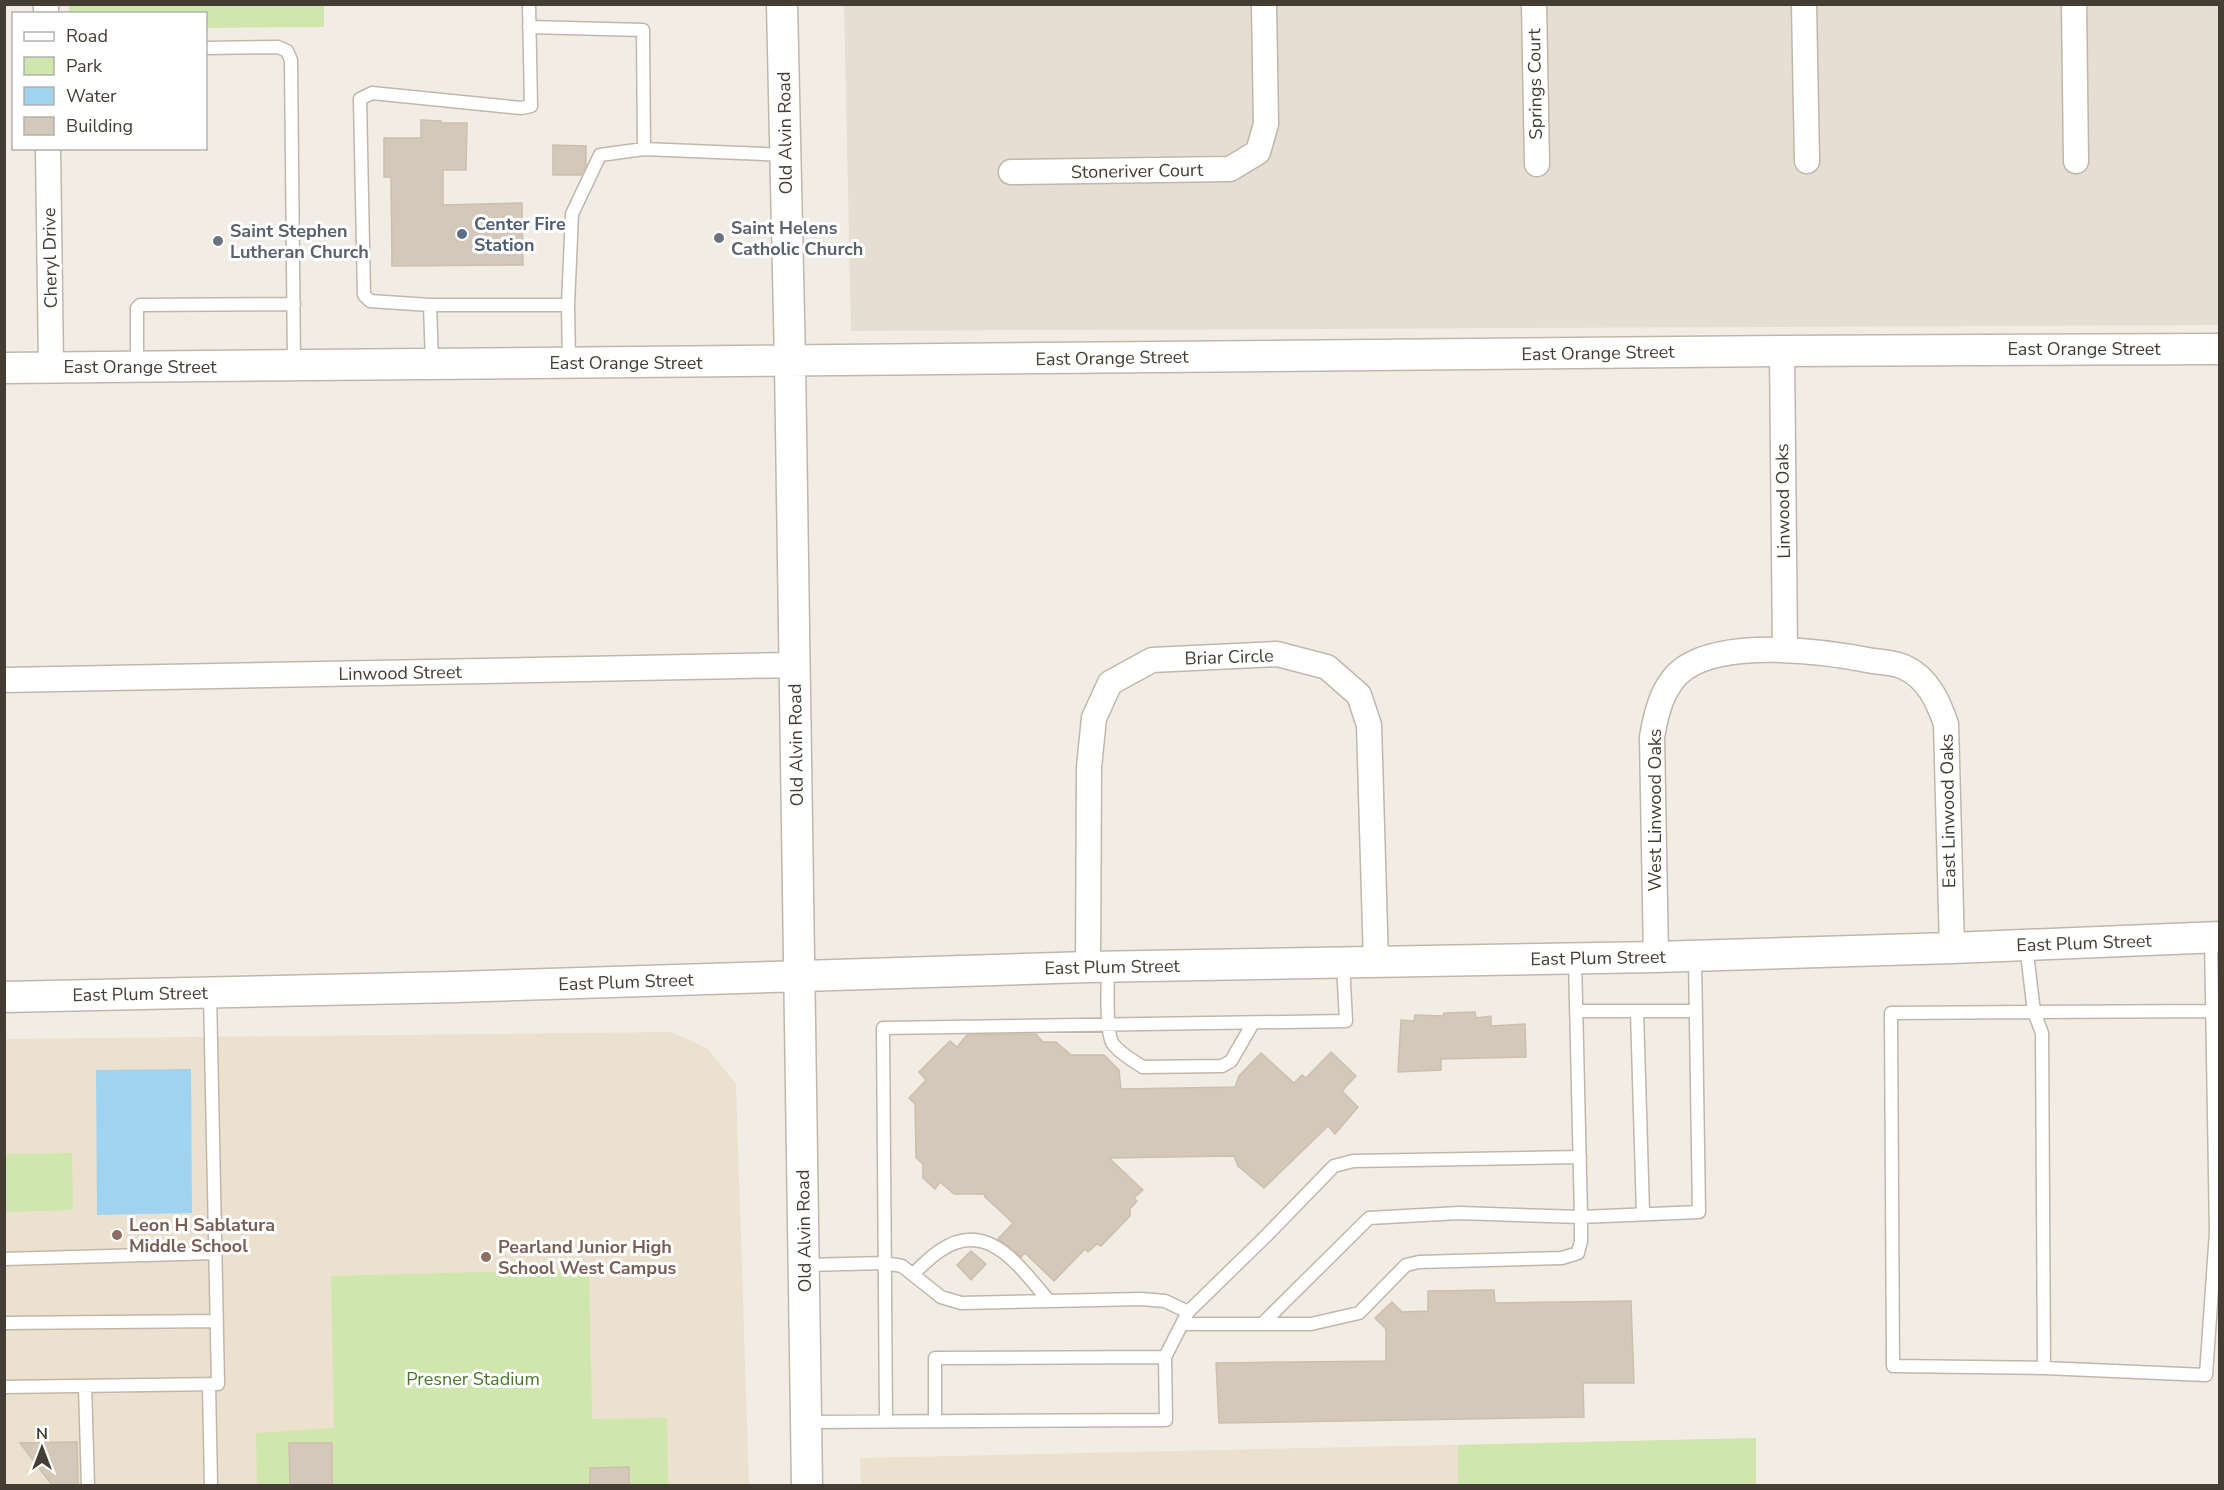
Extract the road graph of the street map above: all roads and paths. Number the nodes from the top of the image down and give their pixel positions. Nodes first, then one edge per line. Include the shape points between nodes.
1 (529, 4) edge
2 (782, 4) edge
3 (1264, 4) edge
4 (1533, 4) edge
5 (1804, 4) edge
6 (2074, 4) edge
7 (529, 27) junction
8 (207, 48) edge
9 (644, 149) junction
10 (48, 150) edge
11 (785, 155) junction
12 (1807, 161) dead end
13 (2076, 161) dead end
14 (1537, 164) dead end
15 (1011, 172) dead end
16 (294, 304) junction
17 (430, 305) junction
18 (568, 305) junction
19 (2220, 349) edge
20 (1782, 351) junction
21 (790, 362) junction
22 (569, 364) junction
23 (294, 365) junction
24 (432, 365) junction
25 (137, 367) junction
26 (4, 368) edge
27 (51, 368) junction
28 (1785, 650) junction
29 (795, 665) junction
30 (4, 680) edge
31 (2215, 938) edge
32 (2026, 945) junction
33 (1952, 948) junction
34 (1695, 955) junction
35 (1656, 957) junction
36 (1575, 958) junction
37 (1376, 963) junction
38 (1343, 964) junction
39 (1098, 967) junction
40 (800, 976) junction
41 (210, 993) junction
42 (4, 997) edge
43 (1577, 1011) junction
44 (1637, 1011) junction
45 (1695, 1011) junction
46 (2212, 1011) junction
47 (2034, 1012) junction
48 (1253, 1023) junction
49 (1109, 1024) junction
50 (1580, 1157) junction
51 (1643, 1213) junction
52 (1581, 1217) junction
53 (215, 1253) junction
54 (4, 1259) edge
55 (885, 1263) junction
56 (805, 1265) junction
57 (913, 1275) junction
58 (1049, 1301) junction
59 (1188, 1312) junction
60 (217, 1321) junction
61 (4, 1323) edge
62 (1182, 1324) junction
63 (1262, 1324) junction
64 (1165, 1357) junction
65 (2044, 1368) junction
66 (208, 1384) junction
67 (85, 1386) junction
68 (4, 1387) edge
69 (886, 1421) junction
70 (935, 1421) junction
71 (807, 1422) junction
72 (88, 1485) edge
73 (211, 1485) edge
74 (807, 1485) edge

1 - 7 lane
2 - 11 street, Old Alvin Road
3 - 15 street, Stoneriver Court via 1266,124 1258,152 1230,170
4 - 14 street, Springs Court
5 - 12 street
6 - 13 street
7 - 9 lane via 643,30
7 - 17 lane via 531,106 372,93 360,99 364,296 370,301
8 - 16 lane via 278,47 287,51 291,60
9 - 11 lane
9 - 18 lane via 600,155 572,214
10 - 27 street, Cheryl Drive
11 - 21 street, Old Alvin Road
16 - 23 lane
16 - 25 lane via 140,305
17 - 18 lane
17 - 24 lane
18 - 22 lane
19 - 20 street, East Orange Street
20 - 21 street, East Orange Street
20 - 28 street, Linwood Oaks
21 - 22 street, East Orange Street
21 - 29 street, Old Alvin Road
22 - 24 street, East Orange Street
23 - 24 street, East Orange Street
23 - 25 street, East Orange Street
25 - 27 street, East Orange Street
26 - 27 street, East Orange Street
28 - 33 street, East Linwood Oaks via 1846,655 1904,667 1926,682 1939,702 1946,724
28 - 35 street, West Linwood Oaks via 1730,652 1702,660 1684,669 1665,693 1656,713 1652,736
29 - 30 street, Linwood Street
29 - 40 street, Old Alvin Road
31 - 32 street, East Plum Street
31 - 46 lane
32 - 33 street, East Plum Street
32 - 47 lane
33 - 34 street, East Plum Street
34 - 35 street, East Plum Street
34 - 45 lane
35 - 36 street, East Plum Street
36 - 37 street, East Plum Street
36 - 43 lane
37 - 38 street, East Plum Street
37 - 39 street, Briar Circle via 1369,725 1359,695 1327,667 1277,654 1152,660 1110,683 1094,718 1089,767
38 - 39 street, East Plum Street
38 - 48 lane via 1346,1021
39 - 40 street, East Plum Street
39 - 49 lane
40 - 41 street, East Plum Street
40 - 56 street, Old Alvin Road
41 - 42 street, East Plum Street
41 - 53 lane
43 - 44 lane
43 - 50 lane
44 - 45 lane
44 - 51 lane
45 - 51 lane via 1700,1212
46 - 47 lane
46 - 65 lane via 2216,1232 2206,1375
47 - 65 lane via 2042,1033
47 - 65 lane via 1891,1013 1893,1366
48 - 49 lane
48 - 49 lane via 1231,1061 1222,1066 1143,1067 1112,1043
49 - 55 lane via 883,1028
50 - 52 lane
50 - 59 lane via 1353,1161 1334,1166
51 - 52 lane
52 - 63 lane via 1459,1213 1369,1218
52 - 63 lane via 1578,1253 1562,1258 1419,1262 1406,1265 1359,1313 1311,1324
53 - 54 lane
53 - 60 lane
55 - 56 lane
55 - 57 lane via 902,1266
55 - 69 lane
56 - 71 street, Old Alvin Road
57 - 58 lane via 941,1297 961,1303
57 - 58 lane via 940,1250 972,1239 1007,1253
58 - 59 lane via 1165,1301
59 - 62 lane
60 - 61 lane
60 - 66 lane via 218,1384
62 - 63 lane
62 - 64 lane
64 - 70 lane via 935,1358
64 - 70 lane via 1166,1420
66 - 67 lane
66 - 73 lane
67 - 68 lane
67 - 72 lane
69 - 70 lane
69 - 71 lane
71 - 74 street, Old Alvin Road

